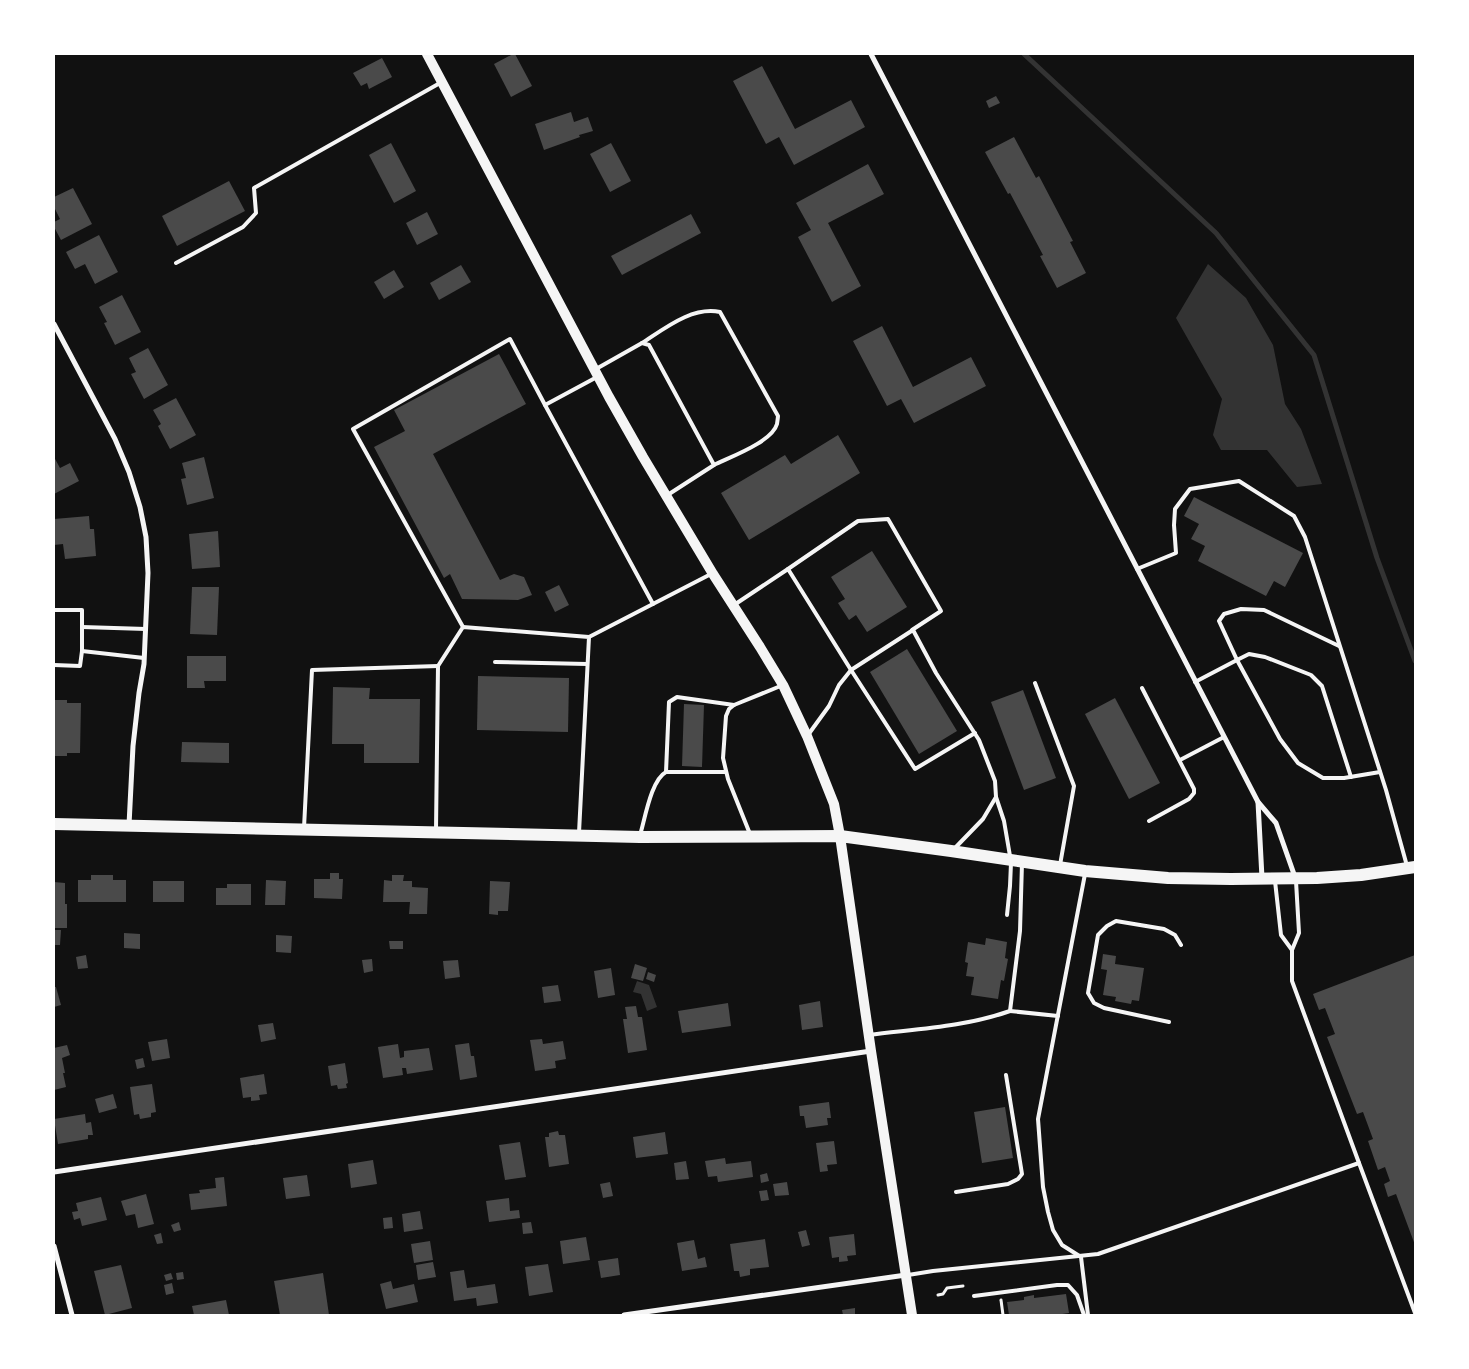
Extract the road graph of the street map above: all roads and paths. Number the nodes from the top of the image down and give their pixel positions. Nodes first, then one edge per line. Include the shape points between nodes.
1 (427, 54) edge
2 (871, 54) edge
3 (442, 82) junction
4 (176, 262) dead end
5 (54, 324) edge
6 (642, 343) junction
7 (597, 373) junction
8 (545, 405) junction
9 (714, 465) junction
10 (666, 496) junction
11 (788, 569) junction
12 (1137, 569) junction
13 (713, 574) junction
14 (652, 604) junction
15 (734, 604) junction
16 (54, 610) edge
17 (82, 627) junction
18 (463, 627) junction
19 (146, 629) junction
20 (912, 630) junction
21 (588, 637) junction
22 (1340, 646) junction
23 (82, 651) junction
24 (144, 658) junction
25 (1237, 660) junction
26 (495, 662) dead end
27 (587, 664) junction
28 (54, 665) edge
29 (438, 666) junction
30 (851, 670) junction
31 (1195, 682) junction
32 (1035, 683) dead end
33 (783, 685) junction
34 (1142, 688) dead end
35 (734, 705) junction
36 (975, 733) junction
37 (807, 736) junction
38 (1224, 737) junction
39 (1180, 760) junction
40 (666, 772) junction
41 (726, 772) junction
42 (1380, 772) junction
43 (1351, 777) junction
44 (996, 797) junction
45 (1258, 802) junction
46 (1149, 821) dead end
47 (54, 824) edge
48 (129, 826) junction
49 (304, 829) junction
50 (436, 833) junction
51 (579, 836) junction
52 (751, 836) junction
53 (840, 836) junction
54 (640, 837) junction
55 (951, 851) junction
56 (1016, 860) junction
57 (1060, 867) junction
58 (1412, 868) edge
59 (1085, 871) junction
60 (1269, 878) junction
61 (1296, 878) junction
62 (1007, 915) dead end
63 (1181, 945) dead end
64 (1292, 950) junction
65 (1010, 1011) junction
66 (1058, 1016) junction
67 (1168, 1022) dead end
68 (869, 1035) junction
69 (871, 1050) junction
70 (1006, 1074) dead end
71 (1358, 1163) junction
72 (54, 1172) edge
73 (956, 1192) dead end
74 (54, 1246) edge
75 (1081, 1257) junction
76 (906, 1275) junction
77 (963, 1286) dead end
78 (938, 1294) dead end
79 (974, 1296) dead end
80 (1000, 1297) dead end
81 (1415, 1313) edge
82 (72, 1315) edge
83 (624, 1315) edge
84 (912, 1315) edge
85 (1003, 1315) edge
86 (1084, 1315) edge
87 (1088, 1315) edge

1 - 3 main road
2 - 12 street
3 - 4 lane via 254,188 256,213 243,227
3 - 7 main road
5 - 19 street via 115,439 138,498 146,537
6 - 7 lane
6 - 9 lane via 648,345
6 - 9 lane via 689,316 711,310 720,312 778,416 774,430 760,443
7 - 8 lane
7 - 10 main road
8 - 14 lane
8 - 18 lane via 510,339 354,429
9 - 10 lane
10 - 13 main road
11 - 15 lane
11 - 20 lane via 858,521 888,519 941,611
11 - 30 lane
12 - 22 lane via 1176,553 1175,509 1190,489 1240,481 1294,516 1305,537
12 - 31 street
13 - 14 lane
13 - 15 main road
14 - 21 lane
15 - 33 main road
16 - 17 lane via 82,610
17 - 19 lane
17 - 23 lane
18 - 21 lane
18 - 29 lane
19 - 24 street
20 - 30 lane
20 - 36 lane
21 - 27 lane
22 - 25 lane via 1264,610 1241,608 1224,614 1219,621
22 - 42 lane
23 - 24 lane
23 - 28 lane via 80,666
24 - 48 street via 133,746
25 - 31 lane
25 - 43 lane via 1280,739 1298,763 1323,778
25 - 43 lane via 1249,654 1265,657 1311,675 1322,686
26 - 27 lane
27 - 51 lane
29 - 49 lane via 312,670
29 - 50 lane
30 - 36 lane via 915,769
30 - 37 lane
31 - 38 street
32 - 57 lane via 1074,786
33 - 35 lane
33 - 37 main road
34 - 39 lane
35 - 40 lane via 677,697 669,702
35 - 41 lane via 726,716 722,758
36 - 44 lane via 995,781
37 - 53 main road via 834,804
38 - 39 lane
38 - 45 street
39 - 46 lane via 1194,789 1193,796
40 - 41 lane
40 - 54 lane via 654,788
41 - 52 lane
42 - 43 lane
42 - 58 lane
44 - 55 lane via 983,819
44 - 56 lane
45 - 60 street
45 - 61 street via 1276,824
47 - 48 main road
48 - 49 main road
49 - 50 main road
50 - 51 main road
51 - 54 main road
52 - 53 main road
52 - 54 main road
53 - 55 main road
53 - 68 main road
55 - 56 main road
56 - 57 main road
56 - 62 lane
56 - 65 lane via 1020,931
57 - 59 main road
58 - 61 main road
59 - 60 main road via 1168,878
59 - 66 lane
60 - 61 main road
60 - 64 lane via 1281,935
61 - 64 lane via 1299,933
63 - 67 lane via 1175,935 1164,929 1116,921 1098,934 1088,993 1094,1003 1104,1008
64 - 71 lane via 1292,981
65 - 66 lane
65 - 68 lane via 991,1018
66 - 75 lane via 1038,1119 1043,1187 1053,1230 1062,1245
68 - 69 main road
69 - 72 street
69 - 76 main road
70 - 73 lane via 1022,1174 1008,1184
71 - 75 lane via 1098,1254
71 - 81 lane
74 - 82 street
75 - 76 lane
75 - 87 lane
76 - 83 street
76 - 84 main road
77 - 78 path via 948,1288 943,1294
79 - 86 lane via 1068,1285 1077,1295
80 - 85 path

